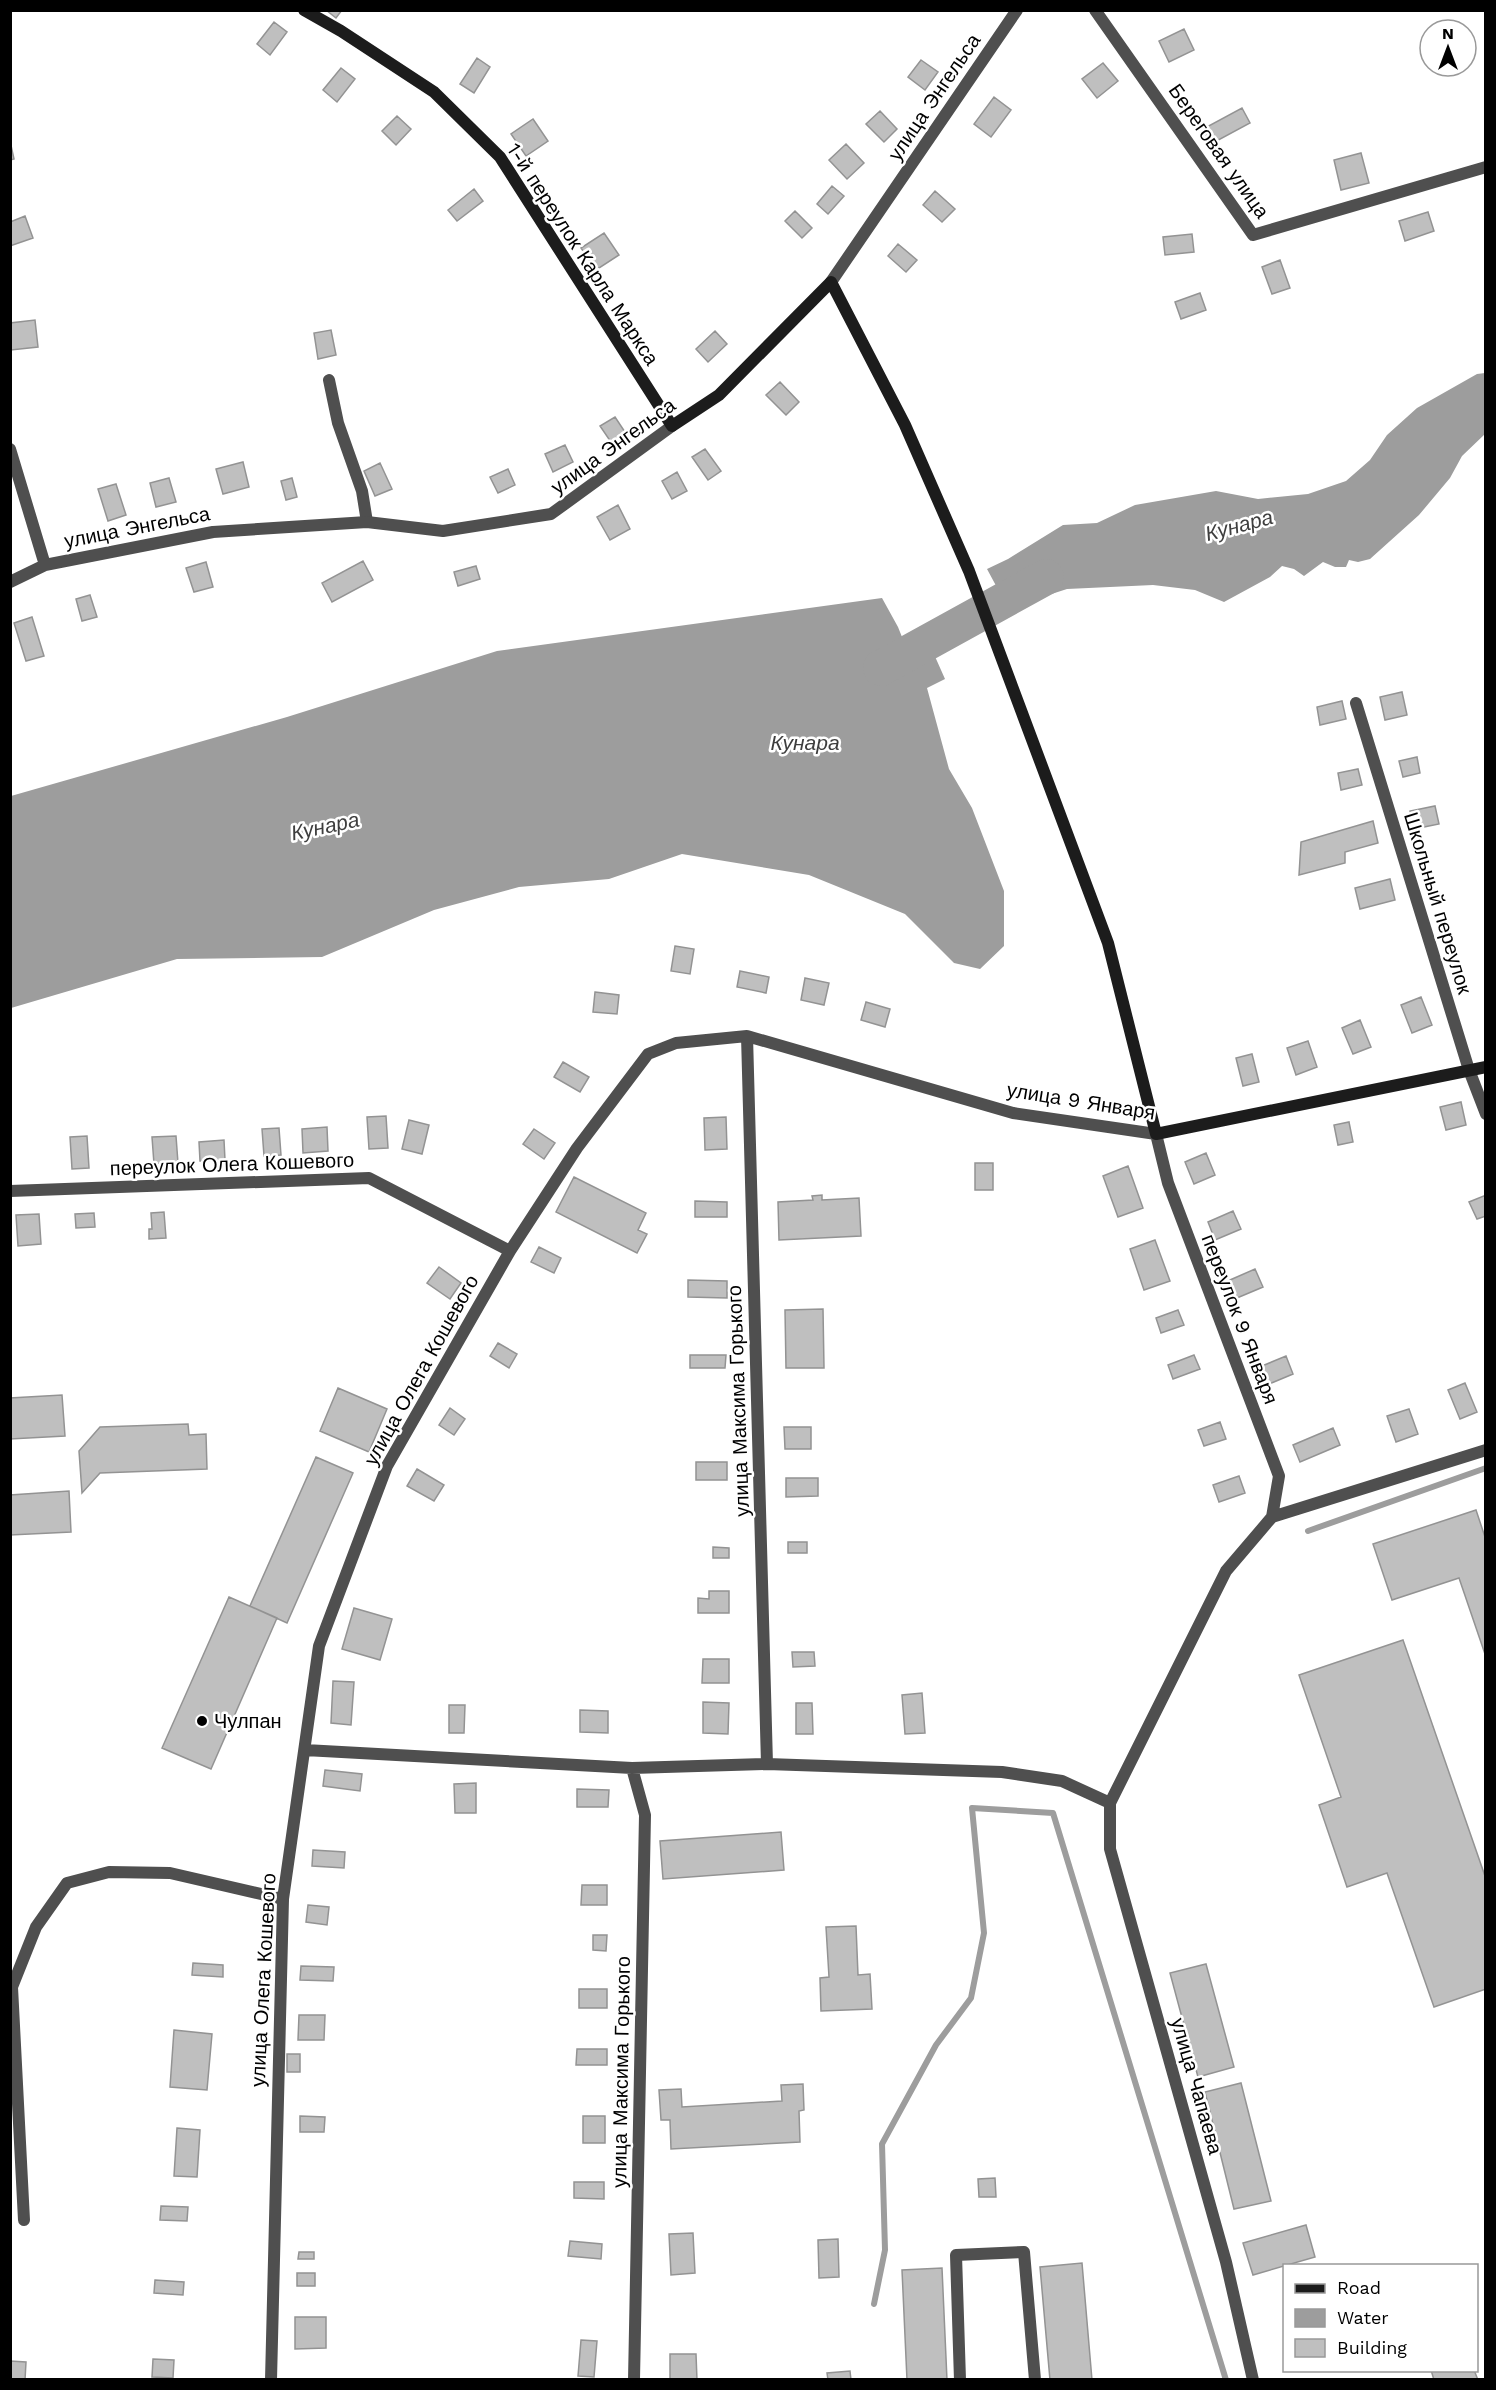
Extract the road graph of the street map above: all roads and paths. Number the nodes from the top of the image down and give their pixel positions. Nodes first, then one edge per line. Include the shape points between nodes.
1 (304, 10) edge
2 (1017, 10) edge
3 (1095, 10) edge
4 (1485, 167) edge
5 (831, 282) junction
6 (329, 380) dead end
7 (672, 426) junction
8 (10, 449) edge
9 (367, 522) junction
10 (45, 565) junction
11 (10, 582) edge
12 (1356, 703) dead end
13 (747, 1036) junction
14 (1485, 1067) edge
15 (1469, 1070) junction
16 (1485, 1114) edge
17 (1156, 1134) junction
18 (10, 1191) edge
19 (510, 1251) junction
20 (1485, 1450) edge
21 (1272, 1517) junction
22 (305, 1750) junction
23 (767, 1764) junction
24 (632, 1768) junction
25 (1110, 1803) junction
26 (283, 1899) junction
27 (24, 2220) dead end
28 (270, 2379) edge
29 (634, 2379) edge
30 (960, 2379) edge
31 (1035, 2379) edge
32 (1253, 2379) edge

1 - 7 street, 1-й переулок Карла Маркса via 434,92 500,157
2 - 5 street, улица Энгельса
3 - 4 street, Береговая улица via 1253,235
5 - 7 street, улица Энгельса via 719,395
5 - 17 street via 905,425 969,571 1108,943
6 - 9 street via 338,423 362,491
7 - 9 street, улица Энгельса via 551,514 443,531
8 - 10 street
9 - 10 street, улица Энгельса via 213,532
10 - 11 street, улица Энгельса
12 - 15 street, Школьный переулок
13 - 17 street, улица 9 Января via 1013,1113
13 - 19 street, улица Олега Кошевого via 676,1043 648,1054 577,1148
13 - 23 street, улица Максима Горького
14 - 15 street, улица 9 Января
15 - 16 street, Школьный переулок
15 - 17 street, улица 9 Января
17 - 21 street, переулок 9 Января via 1168,1183 1279,1476
18 - 19 street, переулок Олега Кошевого via 369,1178
19 - 22 street, улица Олега Кошевого via 387,1466 319,1646
20 - 21 street
21 - 25 street via 1226,1571
22 - 24 street
22 - 26 street, улица Олега Кошевого
23 - 24 street
23 - 25 street via 1002,1772 1062,1781
24 - 29 street, улица Максима Горького via 645,1815
25 - 32 street, улица Чапаева via 1110,1849 1226,2262
26 - 27 street via 170,1873 109,1872 68,1883 36,1928 12,1987
26 - 28 street, улица Олега Кошевого
30 - 31 street via 956,2255 1024,2252

